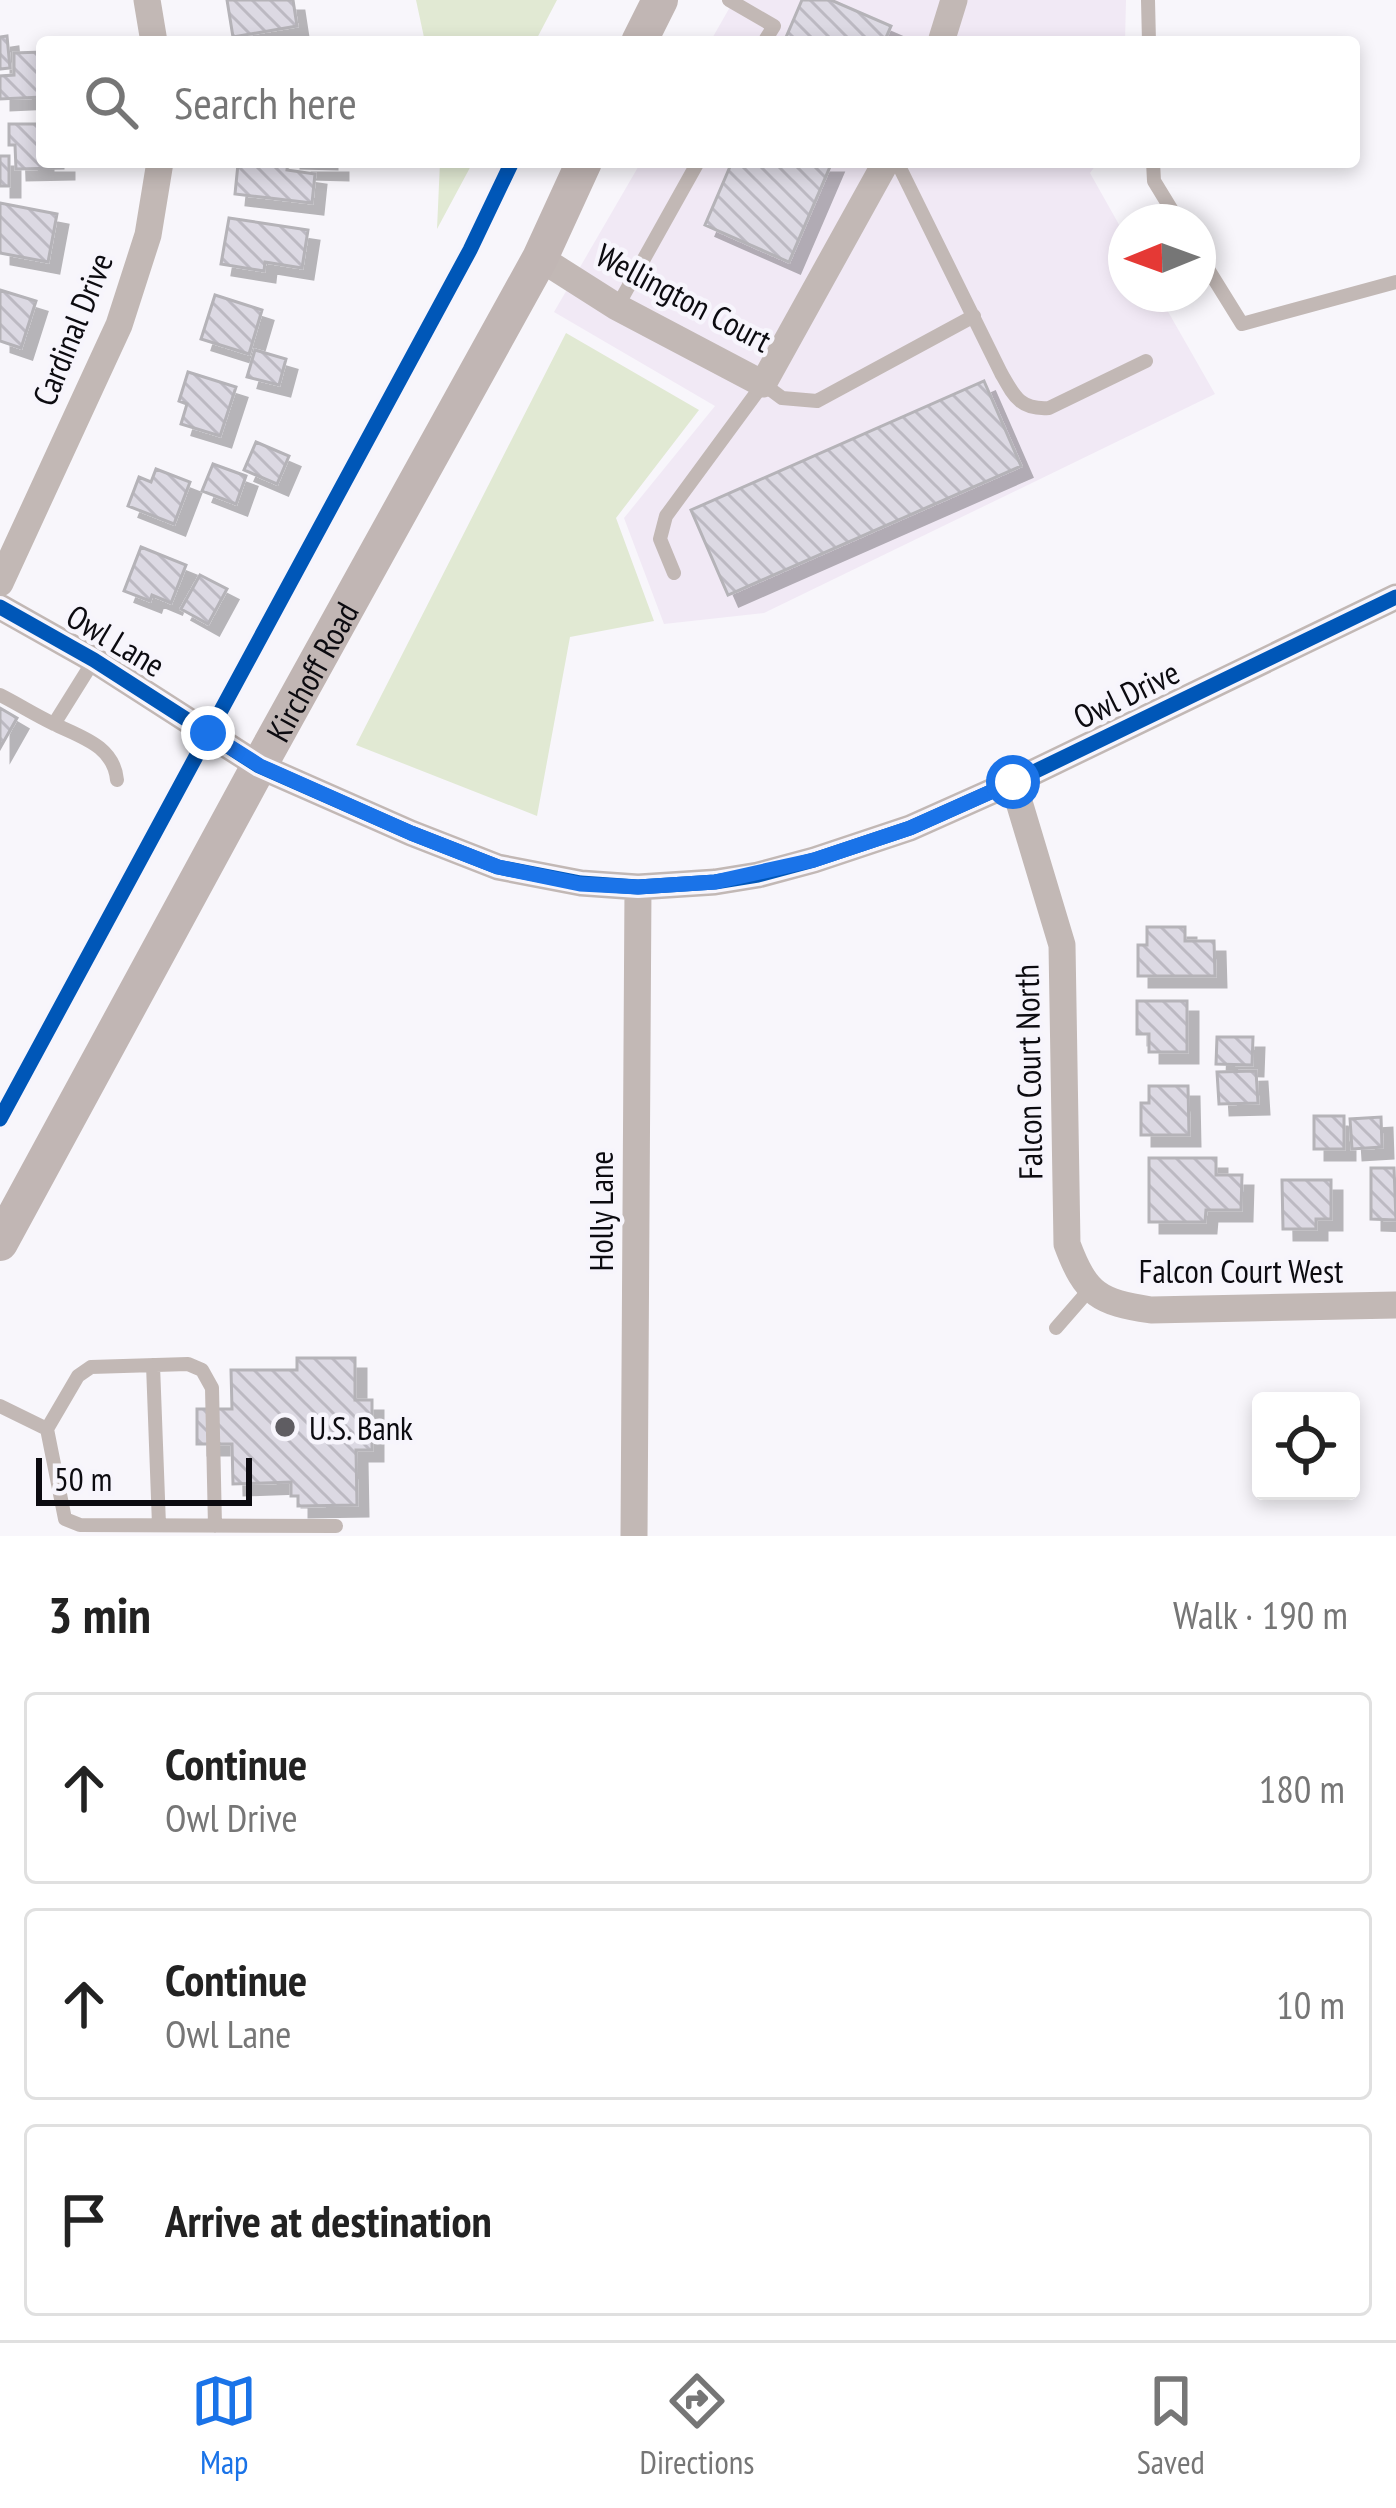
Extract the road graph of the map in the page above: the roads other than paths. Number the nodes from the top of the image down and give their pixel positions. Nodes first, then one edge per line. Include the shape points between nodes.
1 (147, 0) edge
2 (660, 0) edge
3 (729, 0) edge
4 (954, 0) edge
5 (1148, 0) edge
6 (153, 36) edge
7 (642, 36) edge
8 (767, 36) edge
9 (943, 36) edge
10 (1149, 36) edge
11 (159, 168) edge
12 (581, 168) edge
13 (695, 168) edge
14 (883, 168) edge
15 (900, 168) edge
16 (1153, 168) edge
17 (1168, 204) edge
18 (540, 258) junction
19 (1216, 282) edge
20 (1396, 282) edge
21 (617, 307) junction
22 (974, 316) junction
23 (1146, 361) dead end
24 (764, 384) junction
25 (674, 573) dead end
26 (0, 583) edge
27 (0, 607) edge
28 (1392, 609) edge
29 (94, 660) junction
30 (0, 694) edge
31 (54, 724) junction
32 (260, 766) junction
33 (117, 780) dead end
34 (1013, 782) junction
35 (638, 887) junction
36 (0, 1243) edge
37 (1090, 1289) junction
38 (1396, 1305) edge
39 (1056, 1328) dead end
40 (153, 1365) junction
41 (0, 1406) edge
42 (47, 1429) junction
43 (159, 1526) junction
44 (215, 1526) junction
45 (336, 1526) dead end
46 (634, 1536) edge

1 - 6 street
2 - 7 main road
3 - 8 lane via 773,26
4 - 9 street
5 - 10 lane
11 - 26 street, Cardinal Drive via 119,325
12 - 18 main road, Kirchoff Road
13 - 21 lane
14 - 24 street, Wellington Court
15 - 22 lane
16 - 17 lane
18 - 21 street, Wellington Court
18 - 32 main road, Kirchoff Road
19 - 20 lane via 1242,324
21 - 24 street, Wellington Court
22 - 23 lane via 1015,398 1035,409
22 - 24 lane via 817,401 782,398
24 - 25 lane via 666,516 660,539
27 - 29 street, Owl Lane
28 - 34 street, Owl Drive
29 - 31 lane
29 - 32 street, Owl Lane
30 - 31 lane
31 - 33 lane via 102,749
32 - 35 street, Owl Drive via 498,867
32 - 36 main road, Kirchoff Road
34 - 35 street, Owl Drive via 814,860 715,882
34 - 37 street, Falcon Court North via 1062,945 1067,1244
35 - 46 street, Holly Lane
37 - 38 street, Falcon Court West via 1117,1305 1151,1310
37 - 39 lane
40 - 42 lane via 91,1367
40 - 43 lane
40 - 44 lane via 188,1364 212,1388
41 - 42 lane
42 - 43 lane via 64,1519
43 - 44 lane
44 - 45 lane

